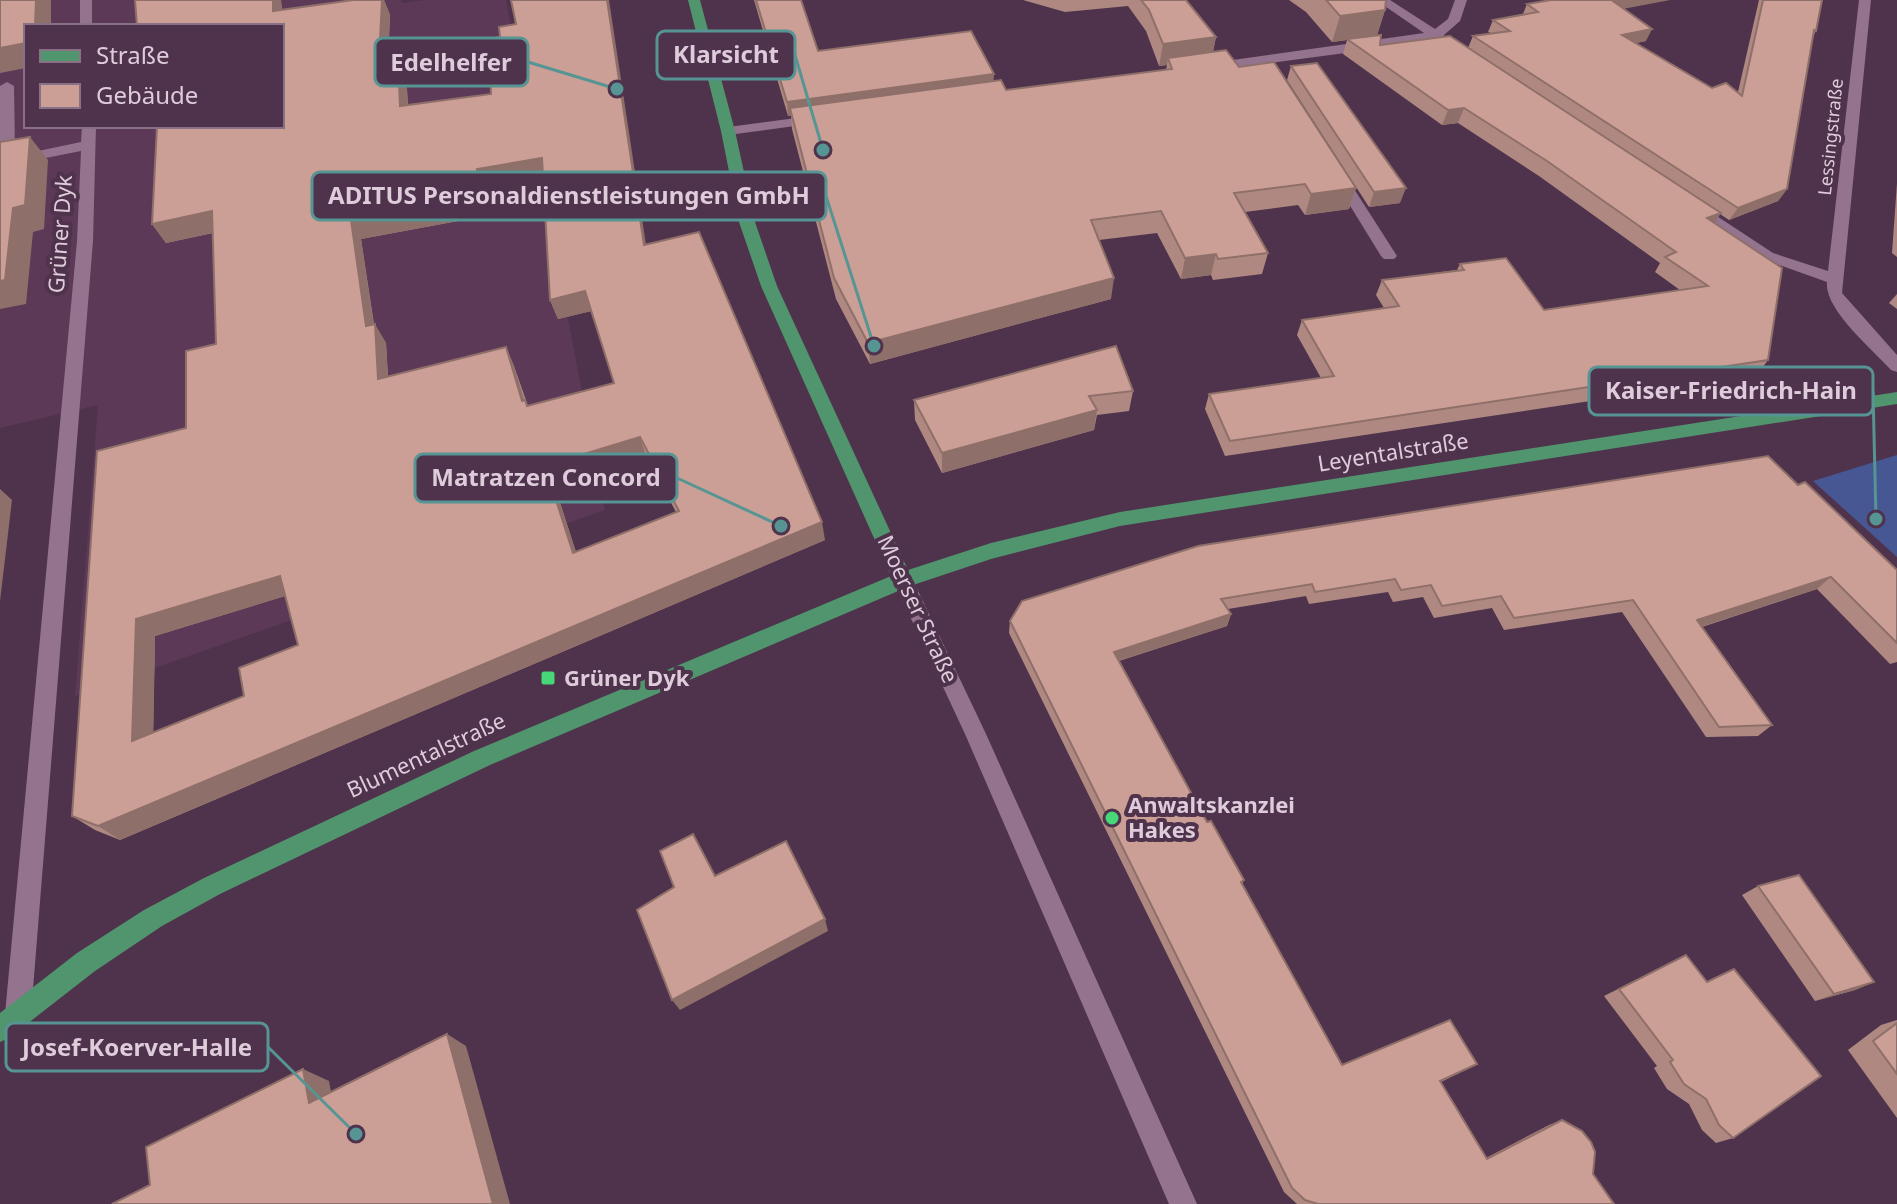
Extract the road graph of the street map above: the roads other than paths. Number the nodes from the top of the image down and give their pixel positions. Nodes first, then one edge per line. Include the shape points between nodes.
1 (86, 0) edge
2 (694, 0) edge
3 (1382, 0) edge
4 (1461, 0) edge
5 (1865, 0) edge
6 (86, 24) edge
7 (1435, 35) junction
8 (1449, 44) edge
9 (1201, 68) edge
10 (7, 86) dead end
11 (838, 117) edge
12 (728, 131) junction
13 (89, 136) edge
14 (0, 152) edge
15 (0, 163) edge
16 (1331, 164) edge
17 (1675, 194) edge
18 (1389, 256) dead end
19 (1833, 278) junction
20 (1897, 366) edge
21 (1897, 398) edge
22 (903, 580) junction
23 (9, 1022) edge
24 (1183, 1204) edge

1 - 6 street
2 - 12 main road, Moerser Straße
3 - 7 street
4 - 7 street via 1454,21
5 - 19 street, Lessingstraße
7 - 8 street
7 - 9 street via 1269,66
10 - 14 street via 8,151
11 - 12 street
12 - 22 main road, Moerser Straße via 747,222 769,286
13 - 15 street
13 - 23 street, Grüner Dyk via 85,241
16 - 18 street
17 - 19 street via 1768,256
19 - 20 street via 1839,303
21 - 22 main road, Leyentalstraße via 1120,519 991,551
22 - 23 main road, Blumentalstraße via 482,758 212,886 97,955
22 - 24 street, Moerser Straße via 986,755

